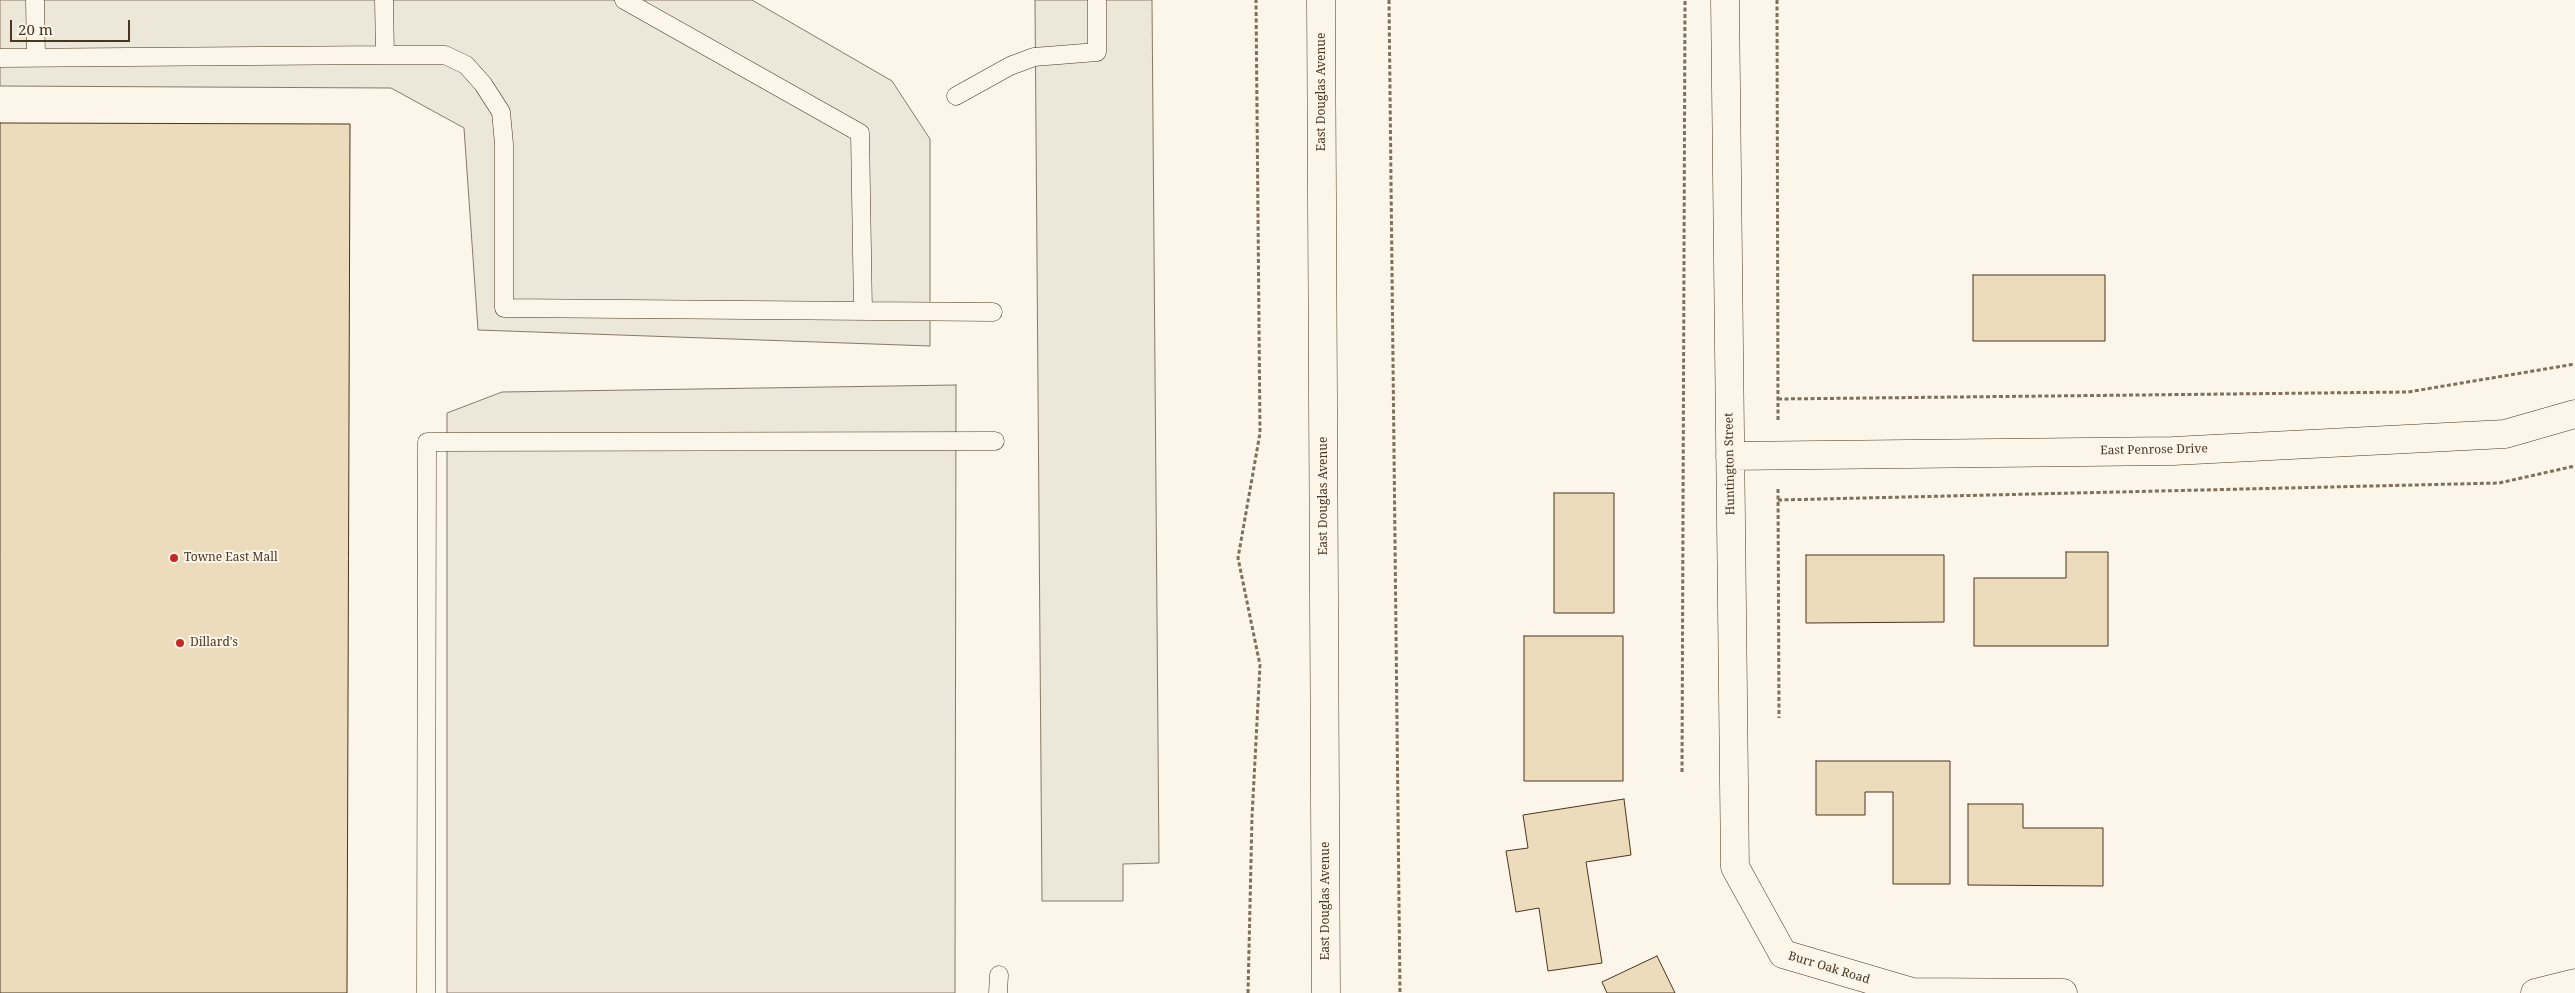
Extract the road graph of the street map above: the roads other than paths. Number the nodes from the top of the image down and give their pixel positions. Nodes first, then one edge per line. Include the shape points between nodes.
1 (35, 0) edge
2 (384, 0) edge
3 (624, 0) edge
4 (1097, 0) edge
5 (1321, 0) edge
6 (1725, 0) edge
7 (385, 55) junction
8 (36, 57) junction
9 (0, 58) edge
10 (956, 96) dead end
11 (863, 311) junction
12 (993, 312) dead end
13 (2575, 414) edge
14 (995, 441) dead end
15 (1730, 456) junction
16 (1764, 920) joint
17 (999, 975) dead end
18 (2575, 983) edge
19 (426, 993) edge
20 (998, 993) edge
21 (1326, 993) edge
22 (2063, 993) edge
23 (2535, 993) edge

1 - 8 lane
2 - 7 lane
3 - 11 lane via 860,133
4 - 10 lane via 1097,52 1034,57 1010,66
5 - 21 street, East Douglas Avenue
6 - 15 street, Huntington Street
7 - 8 lane
7 - 11 lane via 445,55 466,65 502,112 504,308
8 - 9 lane
11 - 12 lane
13 - 15 street, East Penrose Drive via 2505,434 2173,451
14 - 19 lane via 427,442
15 - 16 street, Huntington Street via 1735,867
16 - 22 street, Burr Oak Road via 1783,954 1912,992
17 - 20 lane
18 - 23 street

